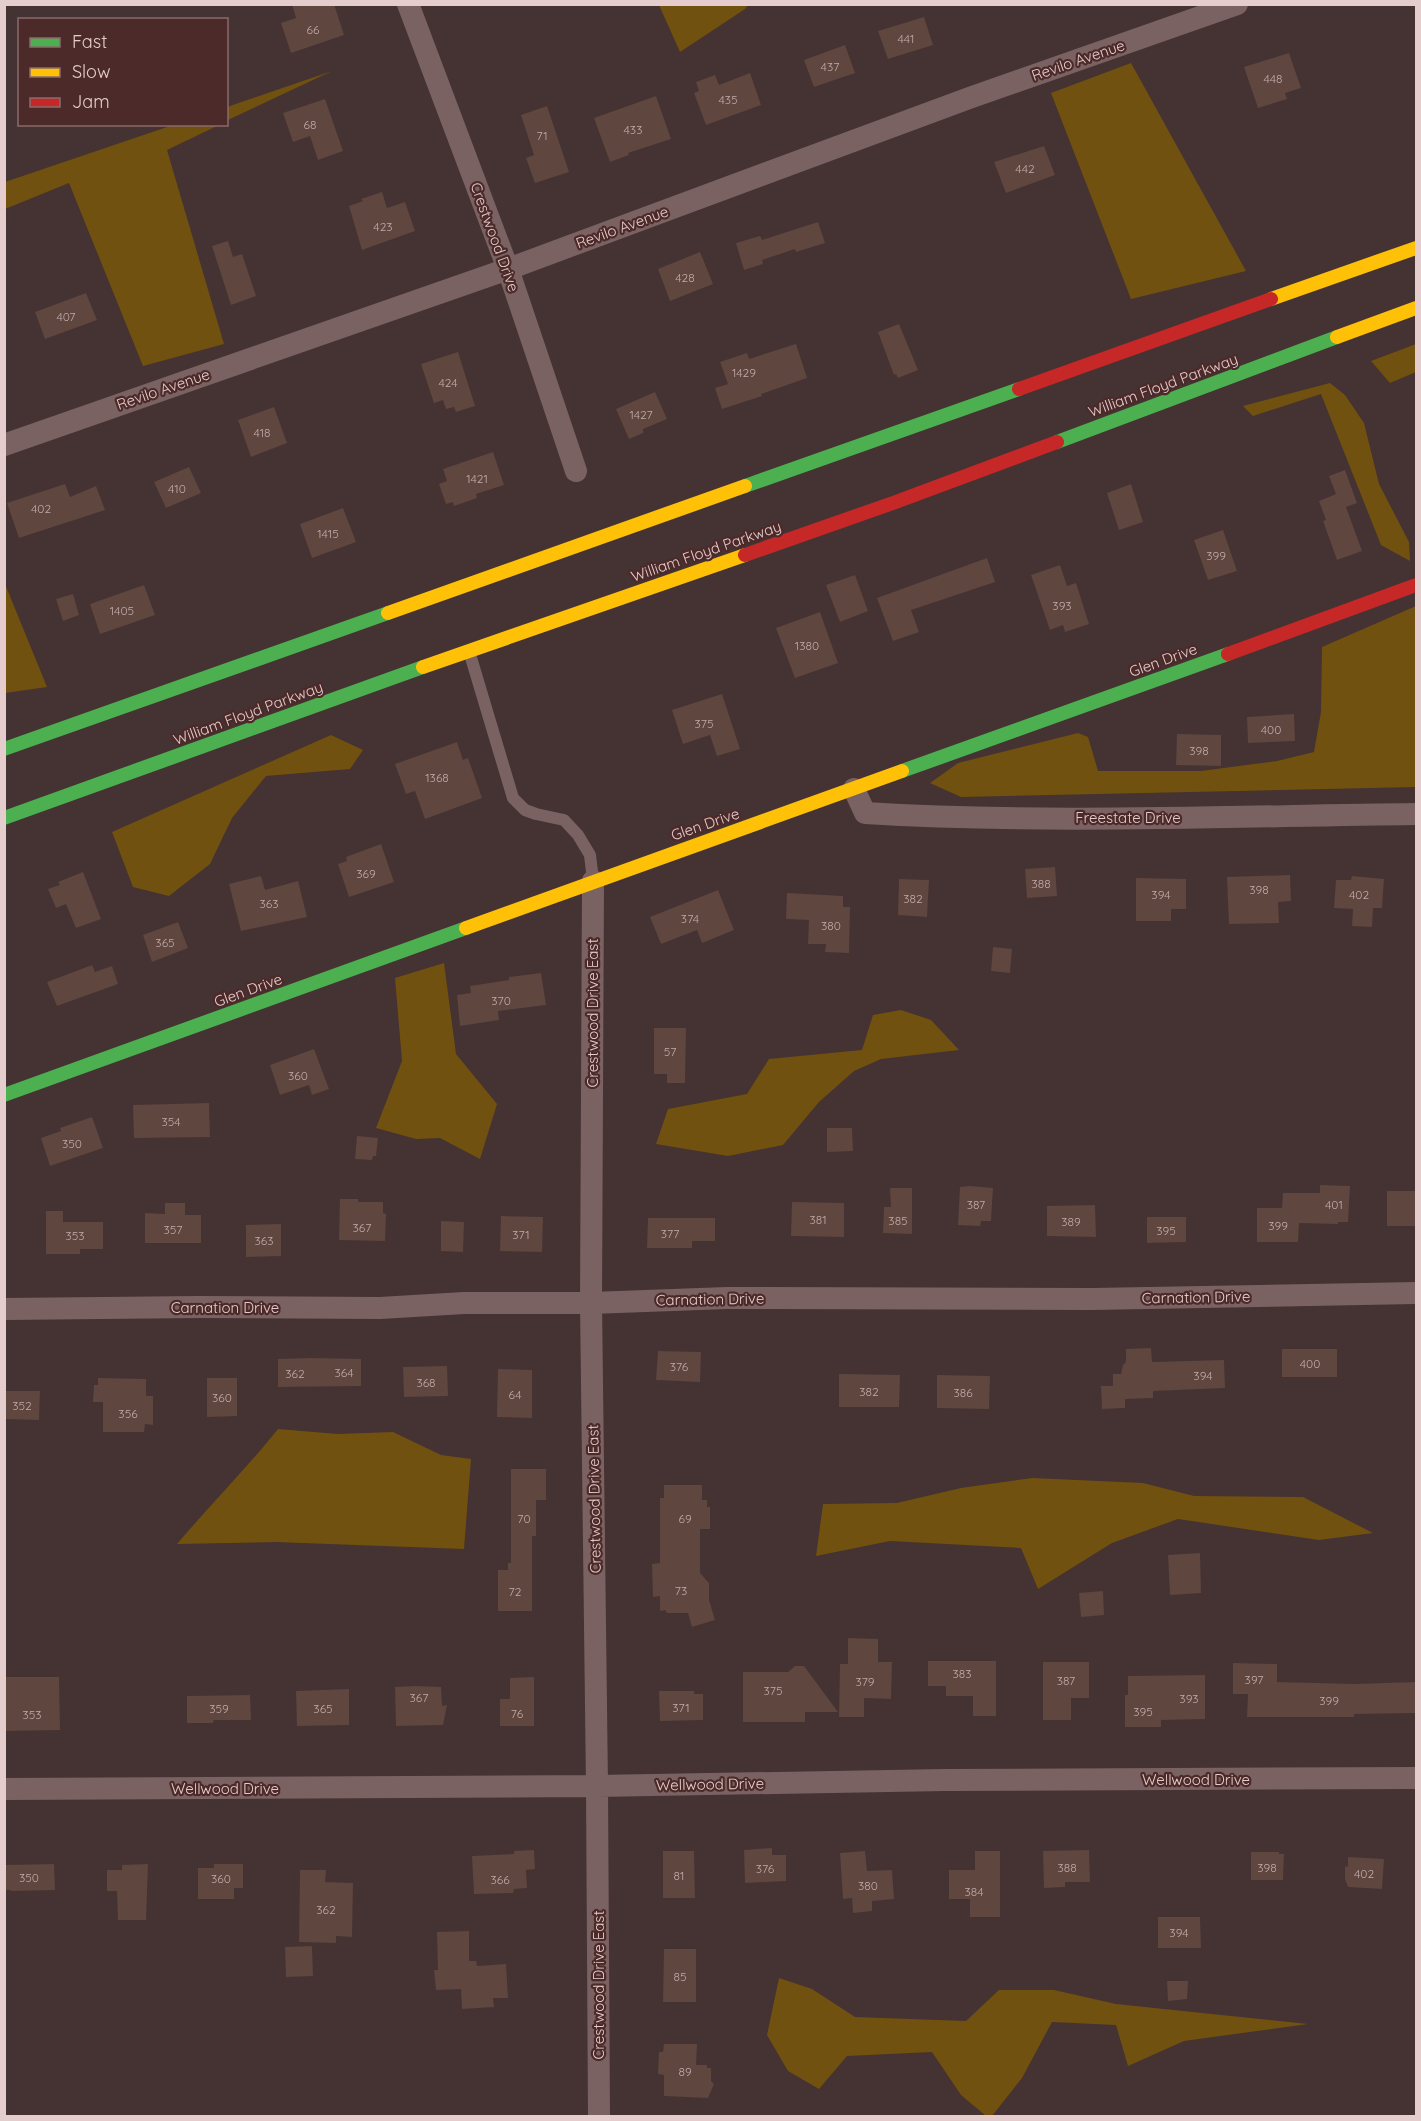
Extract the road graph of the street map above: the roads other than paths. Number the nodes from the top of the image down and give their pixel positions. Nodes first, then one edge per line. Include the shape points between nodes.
1 (408, 4) edge
2 (1237, 4) edge
3 (1416, 248) edge
4 (508, 269) junction
5 (1416, 308) edge
6 (4, 445) edge
7 (576, 471) dead end
8 (1416, 585) edge
9 (469, 651) junction
10 (4, 749) edge
11 (854, 789) junction
12 (1416, 814) edge
13 (4, 818) edge
14 (593, 881) junction
15 (4, 1095) edge
16 (1416, 1293) edge
17 (591, 1303) junction
18 (4, 1310) edge
19 (1416, 1778) edge
20 (597, 1786) junction
21 (4, 1789) edge
22 (599, 2116) edge

1 - 4 street, Crestwood Drive
2 - 4 street, Revilo Avenue via 972,97
3 - 10 main road
4 - 6 street, Revilo Avenue
4 - 7 street, Crestwood Drive
5 - 9 main road, William Floyd Parkway via 892,503
8 - 11 main road, Glen Drive
9 - 13 main road, William Floyd Parkway
9 - 14 lane via 513,798 525,810 564,820 583,839 590,855
11 - 12 street, Freestate Drive via 865,813 916,816
11 - 14 main road, Glen Drive
14 - 15 main road, Glen Drive
14 - 17 street, Crestwood Drive East
16 - 17 street, Carnation Drive via 1080,1299 727,1298
17 - 18 street, Carnation Drive
17 - 20 street, Crestwood Drive East
19 - 20 street, Wellwood Drive via 900,1780
20 - 21 street, Wellwood Drive
20 - 22 street, Crestwood Drive East

